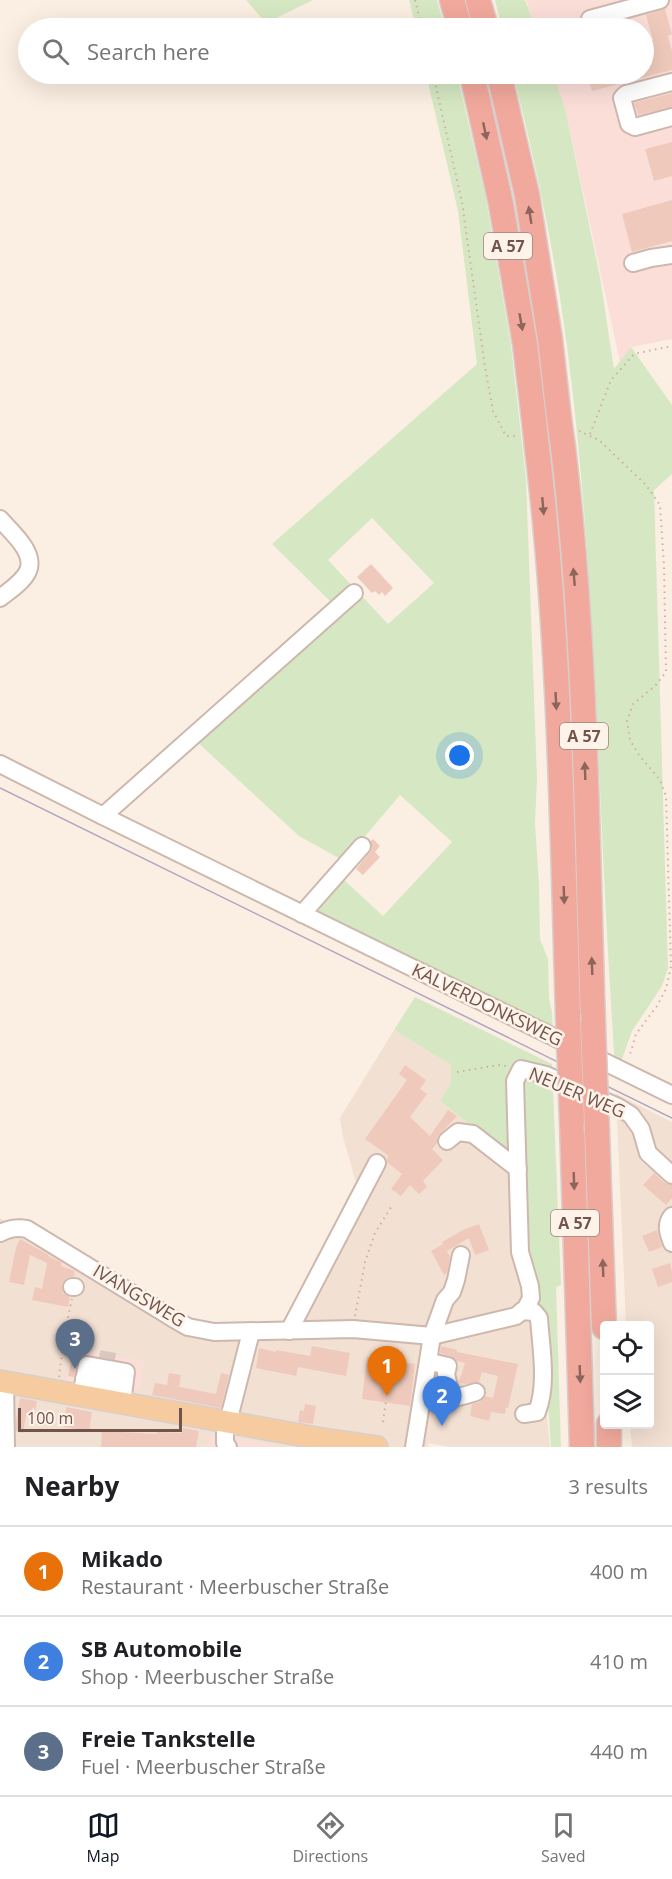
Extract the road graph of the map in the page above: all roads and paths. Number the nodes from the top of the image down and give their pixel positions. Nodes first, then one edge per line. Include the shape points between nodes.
1 (415, 0) edge
2 (452, 0) edge
3 (478, 0) edge
4 (660, 0) edge
5 (420, 18) edge
6 (457, 18) edge
7 (483, 18) edge
8 (594, 18) edge
9 (672, 82) edge
10 (435, 84) edge
11 (474, 84) edge
12 (501, 84) edge
13 (672, 117) edge
14 (672, 255) edge
15 (633, 263) dead end
16 (672, 346) edge
17 (567, 432) junction
18 (530, 435) junction
19 (589, 436) junction
20 (0, 519) edge
21 (354, 593) dead end
22 (0, 598) edge
23 (0, 764) edge
24 (103, 816) junction
25 (362, 846) dead end
26 (302, 914) junction
27 (521, 1069) junction
28 (457, 1072) dead end
29 (626, 1073) junction
30 (672, 1095) edge
31 (447, 1141) dead end
32 (377, 1163) dead end
33 (518, 1169) junction
34 (672, 1175) edge
35 (393, 1204) dead end
36 (672, 1216) edge
37 (0, 1233) edge
38 (672, 1243) edge
39 (461, 1255) dead end
40 (74, 1287) dead end
41 (522, 1311) junction
42 (604, 1321) edge
43 (353, 1329) junction
44 (289, 1331) junction
45 (251, 1332) junction
46 (432, 1336) junction
47 (445, 1365) dead end
48 (88, 1375) junction
49 (2, 1381) edge
50 (123, 1381) junction
51 (57, 1391) junction
52 (476, 1392) dead end
53 (423, 1398) junction
54 (452, 1400) junction
55 (386, 1402) dead end
56 (524, 1414) dead end
57 (226, 1422) junction
58 (383, 1422) dead end
59 (581, 1436) edge
60 (286, 1440) edge
61 (6, 1447) edge
62 (228, 1447) edge
63 (377, 1447) edge
64 (414, 1447) edge

1 - 5 path
2 - 6 highway
3 - 7 highway
4 - 8 street
9 - 13 street via 622,98 629,124 635,127
10 - 18 path via 462,202 493,411 506,436
11 -> 18 highway, A 57 via 501,204 525,344
17 -> 12 highway, A 57 via 527,195
14 - 15 street
16 - 19 path via 634,354 611,380
17 - 19 path
42 -> 17 highway, A 57, bridge via 582,704
18 -> 59 highway, A 57, bridge via 552,617
19 - 29 path via 599,440 646,485 660,505 664,565 666,672 633,704 627,721 630,740 660,780 666,796 670,966 662,998 636,1034
20 - 22 street via 24,548 30,563 24,578
21 - 24 street
23 - 24 street, KALVERDONKSWEG
24 - 26 street, KALVERDONKSWEG
25 - 26 street
26 - 29 street, KALVERDONKSWEG
27 - 28 path via 498,1065
27 - 33 street via 515,1081
27 - 34 street, NEUER WEG via 546,1075 631,1115 641,1129 648,1152
29 - 30 street, KALVERDONKSWEG
31 - 33 street via 458,1132 474,1134
32 - 44 street
33 - 41 street via 520,1252 531,1298
35 - 43 path via 375,1233 365,1262
36 - 38 street via 668,1232
37 - 45 street, IVANGSWEG via 19,1227 27,1230 188,1327
39 - 46 street via 452,1292 445,1300
40 - 51 path
41 - 46 street, IVANGSWEG via 516,1316
41 - 56 street via 534,1312 539,1318 543,1385 537,1412
43 - 44 street, IVANGSWEG
43 - 46 street, IVANGSWEG
44 - 45 street, IVANGSWEG
45 - 57 street
46 - 53 street
47 - 54 street
48 - 50 main road
48 - 50 street
48 - 51 main road
49 - 51 main road
49 - 61 street
50 - 57 main road
52 - 54 street
53 - 54 street
53 - 64 street
55 - 58 path
57 - 60 main road
57 - 62 street
60 - 63 main road

